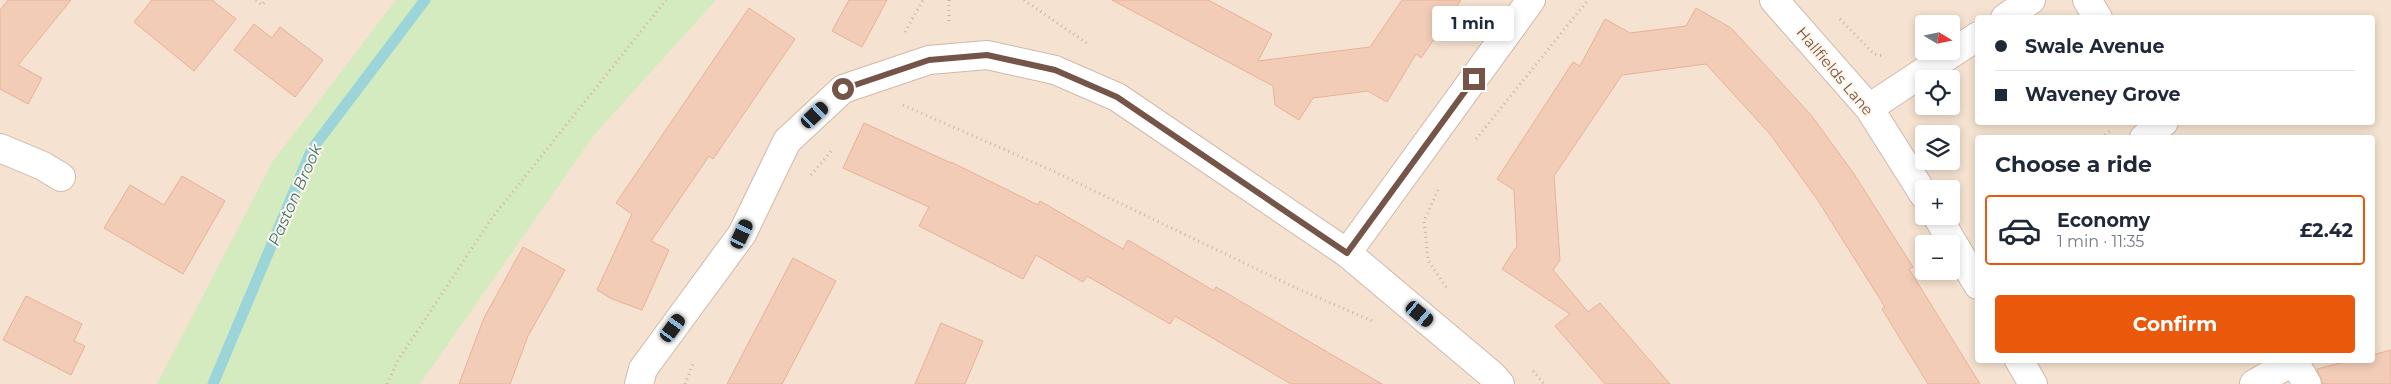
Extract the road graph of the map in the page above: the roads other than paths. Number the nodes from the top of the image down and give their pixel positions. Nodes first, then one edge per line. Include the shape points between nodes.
1 (1531, 0) edge
2 (1774, 0) edge
3 (2031, 0) edge
4 (2087, 0) edge
5 (2009, 15) edge
6 (2096, 15) edge
7 (1975, 38) edge
8 (1869, 108) junction
9 (2161, 125) edge
10 (2148, 135) edge
11 (0, 148) edge
12 (61, 177) dead end
13 (1915, 181) edge
14 (1943, 225) edge
15 (1347, 253) junction
16 (1974, 268) edge
17 (2021, 363) edge
18 (2291, 363) edge
19 (2295, 363) edge
20 (639, 384) edge
21 (1500, 384) edge
22 (2033, 384) edge
23 (2254, 384) edge
24 (2307, 384) edge

1 - 15 street
2 - 8 street, Hallfields Lane
3 - 5 street
4 - 6 street
7 - 8 street
8 - 13 street, Hallfields Lane
9 - 10 street
11 - 12 street
14 - 16 street
15 - 20 street via 1117,97 1055,70 987,55 929,60 843,89 787,142 742,234 643,369
15 - 21 street
17 - 22 street
18 - 23 street
19 - 24 street

